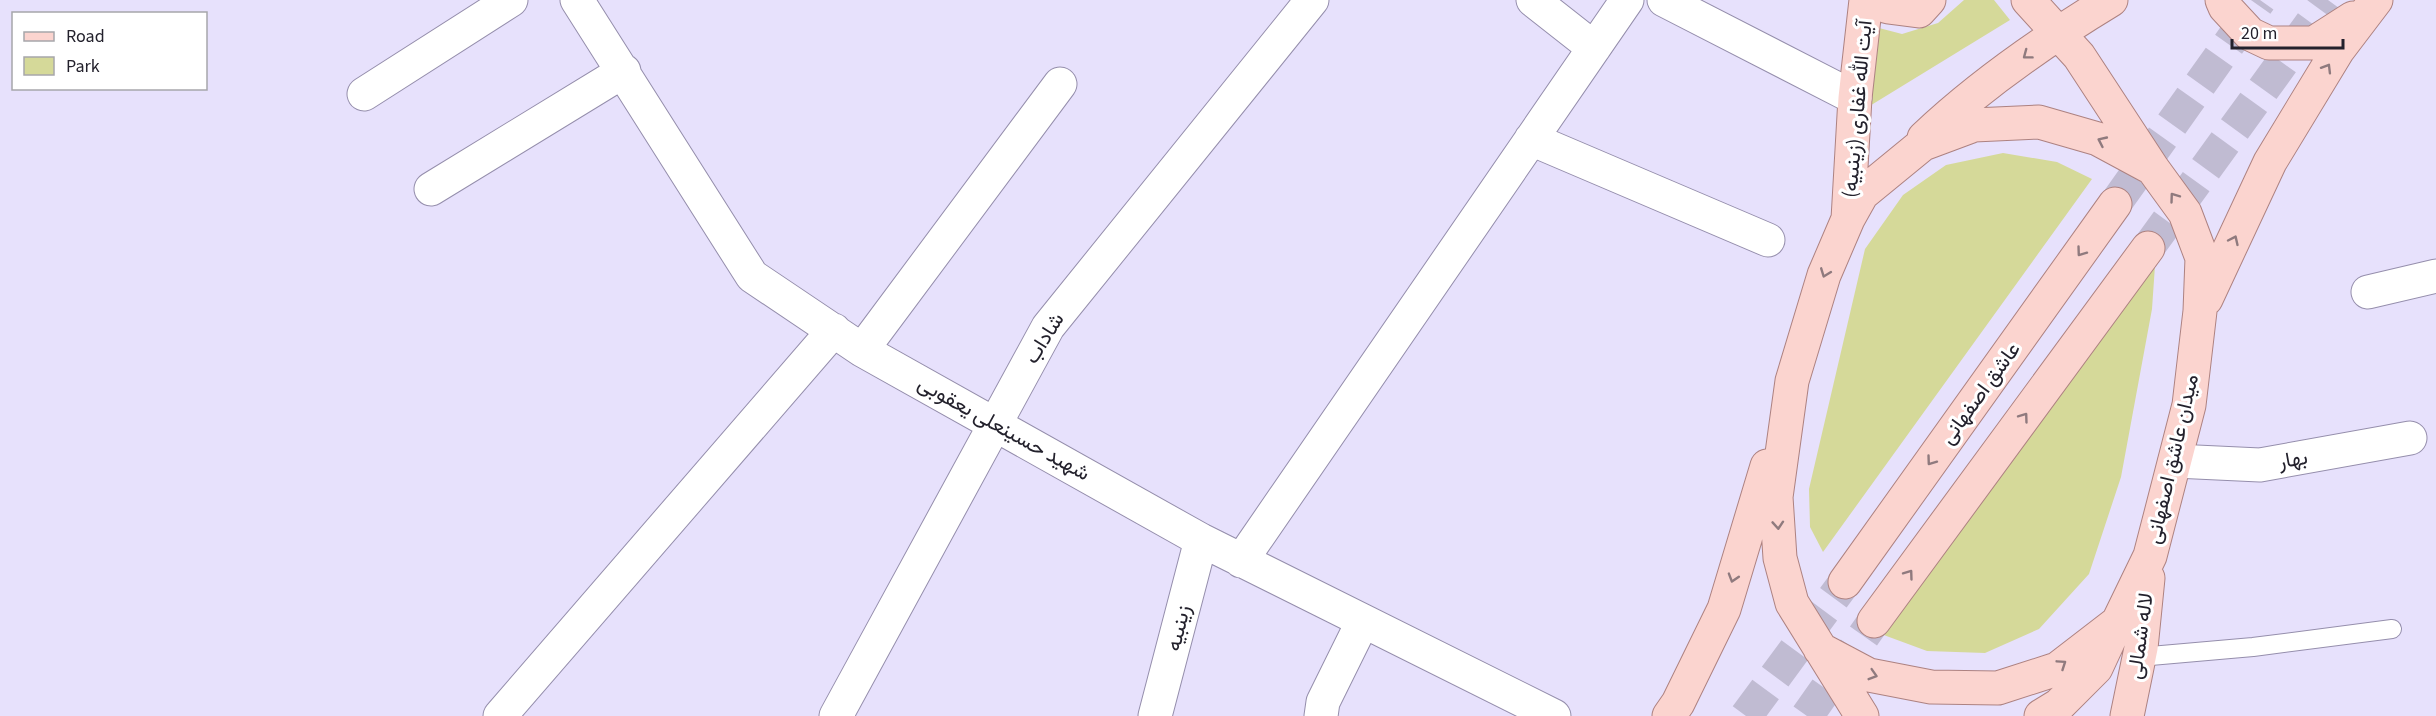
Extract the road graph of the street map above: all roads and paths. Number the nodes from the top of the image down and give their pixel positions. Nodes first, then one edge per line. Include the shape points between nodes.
1 (511, 0) edge
2 (577, 0) edge
3 (1312, 0) edge
4 (1533, 0) edge
5 (1627, 0) edge
6 (1664, 0) edge
7 (1866, 0) edge
8 (1880, 0) edge
9 (1929, 0) edge
10 (2028, 0) edge
11 (2110, 0) edge
12 (2222, 0) edge
13 (2369, 0) edge
14 (2376, 0) edge
15 (2057, 33) junction
16 (1594, 48) junction
17 (624, 71) junction
18 (1060, 84) dead end
19 (364, 94) dead end
20 (1855, 98) junction
21 (1531, 139) junction
22 (1901, 160) junction
23 (2153, 169) junction
24 (431, 189) dead end
25 (2115, 204) tunnel mouth
26 (1848, 219) junction
27 (1768, 240) dead end
28 (2148, 248) tunnel mouth
29 (2436, 276) edge
30 (2368, 292) dead end
31 (2200, 311) junction
32 (834, 330) junction
33 (862, 350) junction
34 (1792, 381) junction
35 (995, 422) junction
36 (2410, 438) dead end
37 (2175, 461) junction
38 (1201, 540) junction
39 (2150, 556) junction
40 (1241, 561) junction
41 (1845, 582) tunnel mouth
42 (1363, 621) junction
43 (1874, 621) tunnel mouth
44 (2118, 622) junction
45 (2392, 629) dead end
46 (1821, 649) junction
47 (2139, 657) junction
48 (500, 716) edge
49 (836, 716) edge
50 (1155, 716) edge
51 (1321, 716) edge
52 (1554, 716) edge
53 (1669, 716) edge
54 (1862, 716) edge
55 (2041, 716) edge
56 (2127, 716) edge

1 - 19 street
2 - 17 street, شهید حسینعلی یعقوبی
3 - 35 street, شاداب via 1048,327
4 - 16 street
5 - 16 street
6 - 20 street
7 - 20 main road, آیت الله غفاری (زینبیه)
8 - 9 main road via 1888,7 1919,11
10 - 15 main road
11 - 15 main road
12 - 13 main road via 2250,34 2270,44 2314,43 2349,22
31 -> 14 main road via 2270,162 2338,50
15 -> 22 main road via 1954,110
15 - 23 main road via 2079,56
16 - 21 street
17 - 24 street
17 - 32 street, شهید حسینعلی یعقوبی via 752,276
18 - 33 street
20 - 26 main road, آیت الله غفاری (زینبیه)
21 - 27 street
21 - 40 street
23 -> 22 main road, میدان عاشق اصفهانی via 2098,139 2039,122 1974,125 1923,144
22 - 26 main road, میدان عاشق اصفهانی via 1862,194
31 -> 23 main road, میدان عاشق اصفهانی via 2202,258 2185,213
25 -> 41 main road, عاشق اصفهانی
26 -> 34 main road, میدان عاشق اصفهانی via 1824,274
43 -> 28 main road
29 - 30 street
31 - 37 main road, میدان عاشق اصفهانی via 2189,405
32 - 33 street, شهید حسینعلی یعقوبی
32 - 48 street
33 - 35 street, شهید حسینعلی یعقوبی
34 -> 46 main road, میدان عاشق اصفهانی via 1776,497 1780,558 1792,603
34 -> 53 main road via 1724,609
35 - 38 street, شهید حسینعلی یعقوبی
35 - 49 street, شاداب
36 - 37 street, بهار via 2260,465
37 - 39 main road, میدان عاشق اصفهانی
38 - 40 street, شهید حسینعلی یعقوبی
38 - 50 street, زینبیه
39 - 44 main road, میدان عاشق اصفهانی
39 - 47 main road, لاله شمالی
40 - 42 street, شهید حسینعلی یعقوبی
42 - 51 street via 1323,702
42 - 52 street, شهید حسینعلی یعقوبی
46 -> 44 main road, میدان عاشق اصفهانی via 1869,675 1931,687 1998,688 2057,669
44 - 55 main road via 2096,668 2059,705
45 - 47 lane
46 - 54 main road
47 - 56 main road, لاله شمالی

